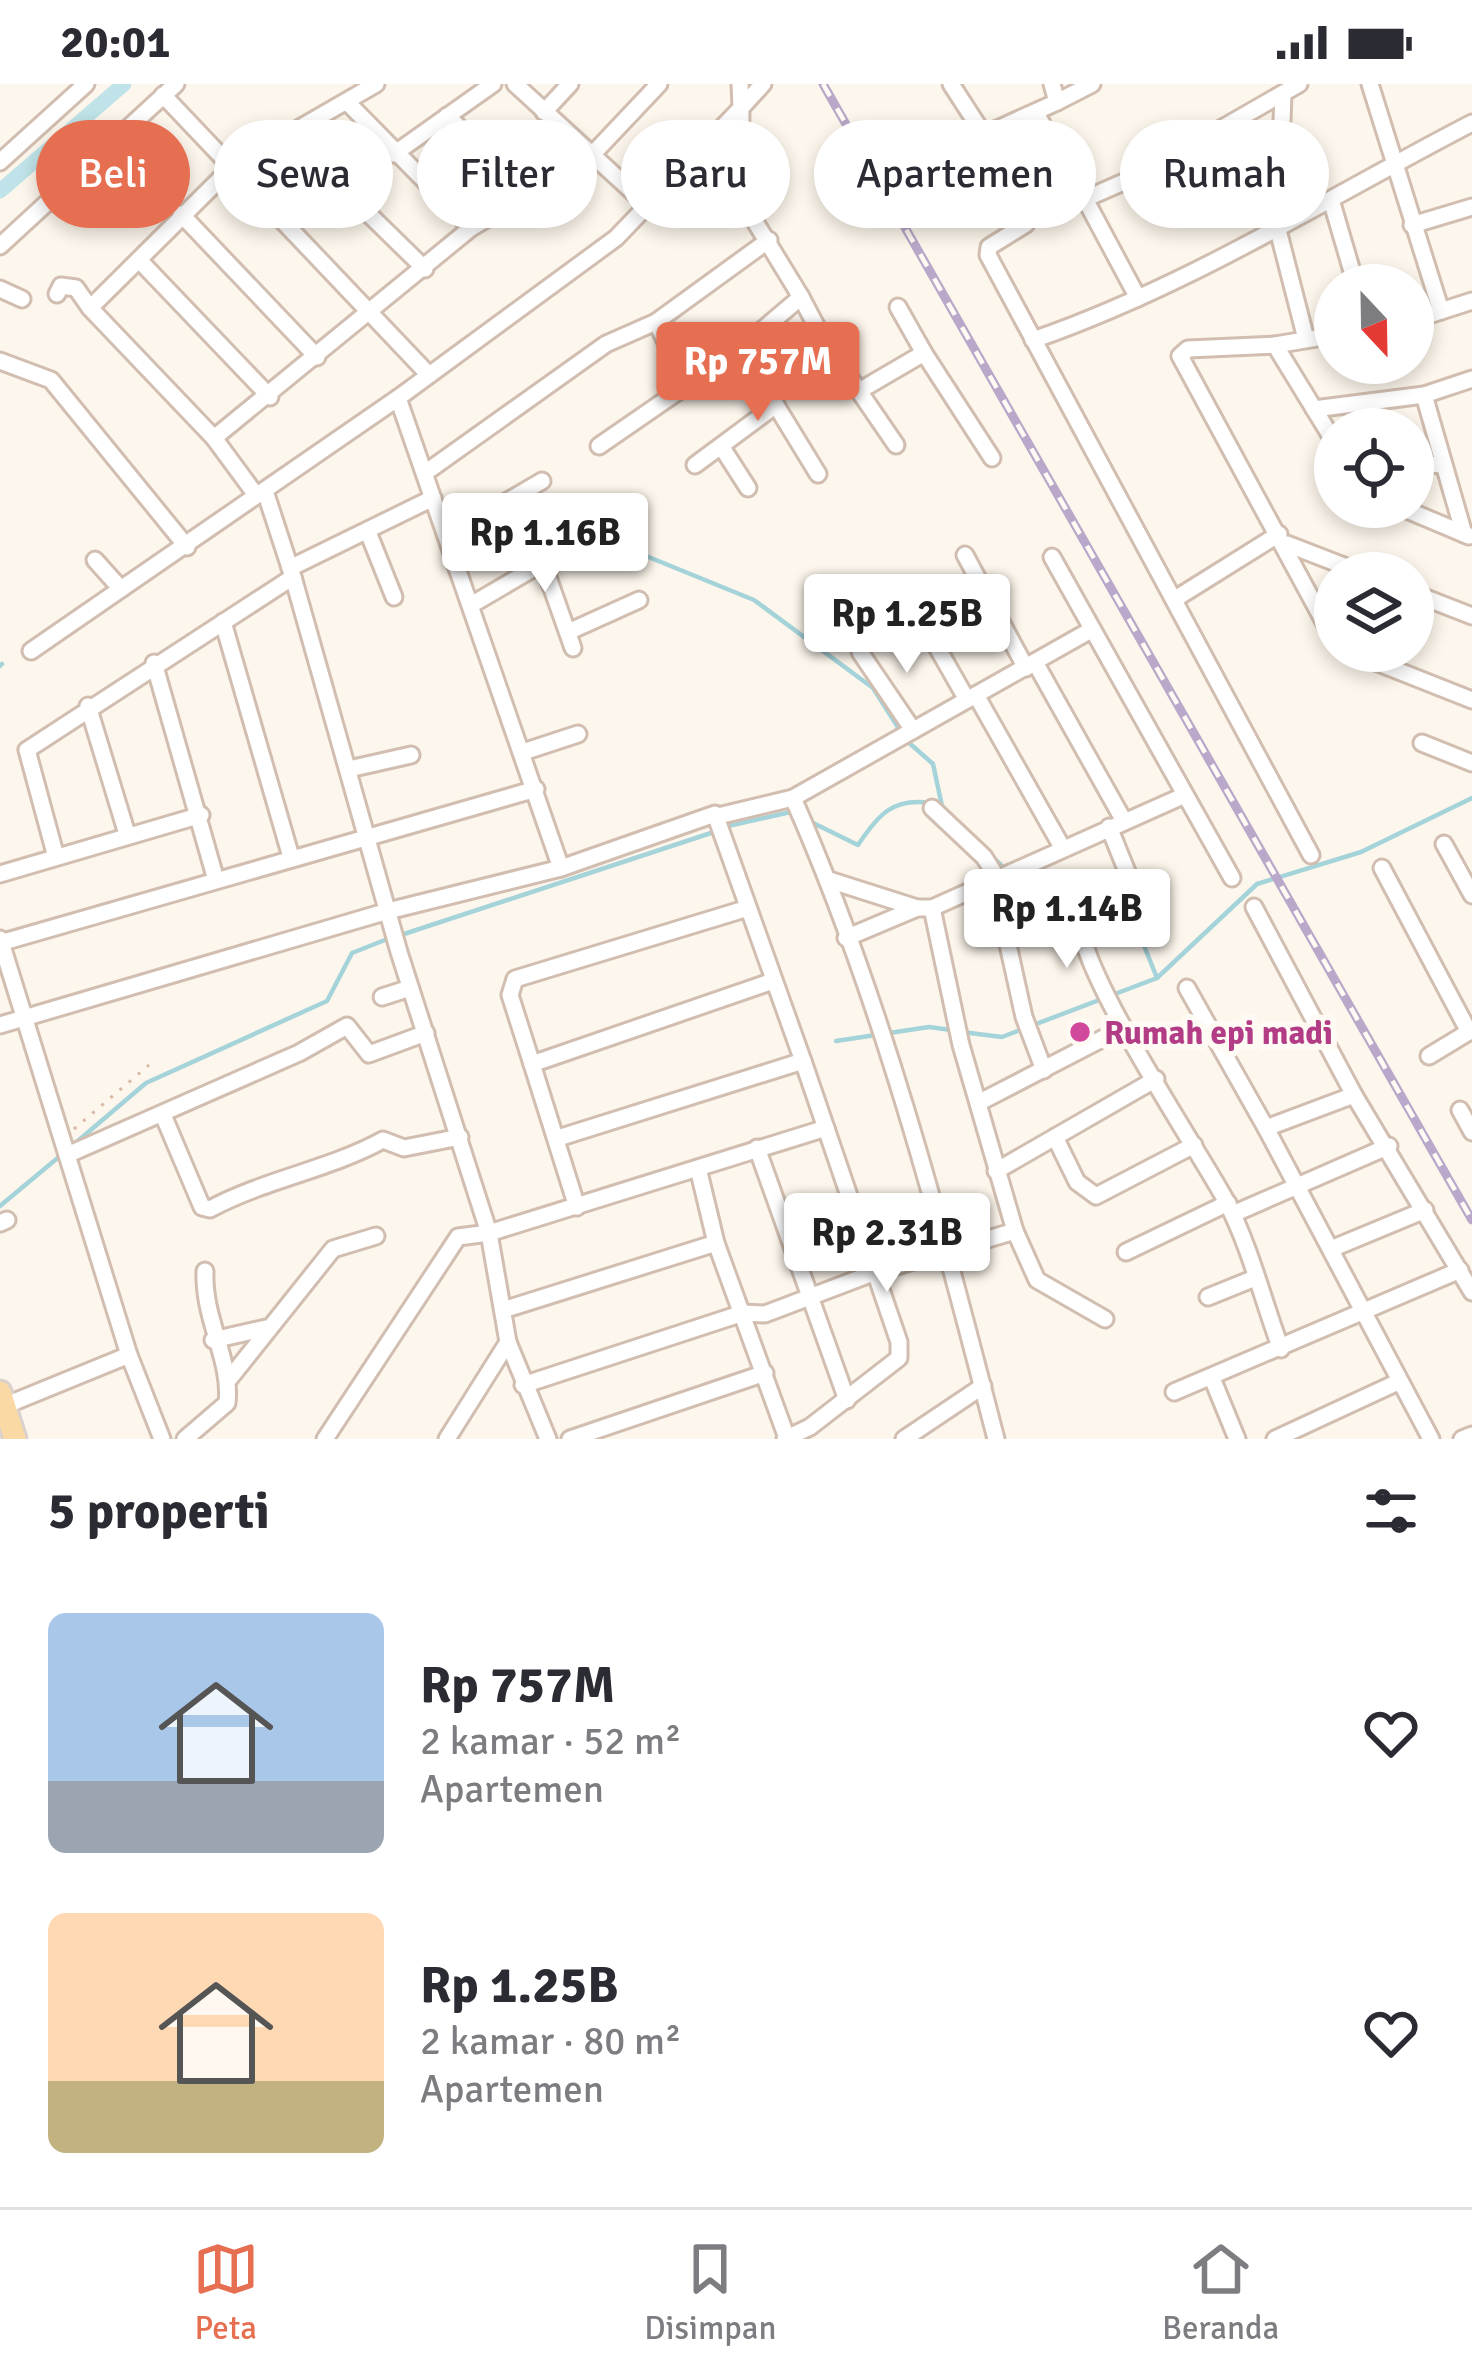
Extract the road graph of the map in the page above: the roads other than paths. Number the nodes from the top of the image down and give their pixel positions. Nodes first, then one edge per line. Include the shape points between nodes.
1 (376, 84) edge
2 (493, 84) edge
3 (514, 84) edge
4 (570, 84) edge
5 (659, 84) edge
6 (740, 84) edge
7 (763, 84) edge
8 (950, 84) edge
9 (1052, 84) edge
10 (1092, 84) edge
11 (1262, 84) edge
12 (1299, 84) edge
13 (1370, 84) edge
14 (75, 88) edge
15 (169, 89) edge
16 (1275, 98) junction
17 (346, 102) junction
18 (1057, 102) junction
19 (741, 107) junction
20 (544, 112) junction
21 (1037, 115) junction
22 (447, 116) junction
23 (316, 120) edge
24 (451, 120) edge
25 (552, 120) edge
26 (729, 120) edge
27 (741, 120) edge
28 (974, 120) edge
29 (1024, 120) edge
30 (1040, 120) edge
31 (1472, 124) edge
32 (214, 144) edge
33 (597, 150) edge
34 (394, 154) junction
35 (0, 162) edge
36 (1395, 163) junction
37 (417, 176) edge
38 (214, 183) edge
39 (1096, 194) edge
40 (1332, 203) junction
41 (190, 206) edge
42 (1472, 207) edge
43 (1096, 220) edge
44 (190, 223) edge
45 (1412, 224) junction
46 (169, 228) edge
47 (290, 228) edge
48 (383, 228) edge
49 (472, 228) edge
50 (625, 228) edge
51 (761, 228) edge
52 (1020, 228) edge
53 (1278, 230) junction
54 (769, 240) junction
55 (0, 246) edge
56 (140, 261) junction
57 (1350, 264) edge
58 (425, 269) junction
59 (0, 290) edge
60 (57, 295) dead end
61 (801, 297) junction
62 (1138, 298) junction
63 (22, 299) dead end
64 (1472, 301) edge
65 (898, 307) dead end
66 (91, 308) junction
67 (1441, 311) junction
68 (368, 312) junction
69 (1434, 313) edge
70 (656, 322) junction
71 (1314, 338) edge
72 (1306, 339) junction
73 (1034, 340) junction
74 (1275, 345) junction
75 (741, 348) junction
76 (924, 353) junction
77 (316, 357) junction
78 (0, 361) edge
79 (429, 375) junction
80 (1472, 379) edge
81 (688, 386) junction
82 (859, 392) junction
83 (1424, 395) junction
84 (270, 397) junction
85 (398, 398) junction
86 (776, 405) junction
87 (1322, 408) edge
88 (1314, 409) edge
89 (214, 438) junction
90 (896, 445) dead end
91 (599, 446) dead end
92 (721, 446) junction
93 (992, 458) dead end
94 (1442, 464) junction
95 (695, 465) dead end
96 (1434, 465) edge
97 (425, 473) junction
98 (818, 474) dead end
99 (534, 486) dead end
100 (748, 488) dead end
101 (261, 493) junction
102 (434, 498) junction
103 (1434, 522) edge
104 (368, 532) junction
105 (448, 536) junction
106 (589, 536) dead end
107 (1468, 536) edge
108 (1283, 539) junction
109 (187, 547) junction
110 (1314, 552) edge
111 (964, 555) dead end
112 (1052, 557) dead end
113 (95, 560) dead end
114 (544, 566) junction
115 (292, 573) junction
116 (121, 589) junction
117 (394, 598) dead end
118 (1175, 598) junction
119 (1314, 600) edge
120 (639, 601) dead end
121 (1434, 601) edge
122 (471, 605) junction
123 (1472, 616) edge
124 (921, 619) dead end
125 (224, 622) junction
126 (1090, 630) junction
127 (31, 651) dead end
128 (860, 652) dead end
129 (154, 663) junction
130 (1031, 666) junction
131 (1401, 672) edge
132 (971, 696) junction
133 (1472, 700) edge
134 (88, 706) junction
135 (578, 734) dead end
136 (907, 734) junction
137 (1422, 743) dead end
138 (523, 752) junction
139 (411, 755) dead end
140 (1472, 763) edge
141 (349, 770) junction
142 (536, 789) junction
143 (1185, 795) junction
144 (932, 808) dead end
145 (798, 810) junction
146 (201, 815) junction
147 (718, 816) junction
148 (1116, 824) junction
149 (127, 834) junction
150 (370, 835) junction
151 (1444, 844) dead end
152 (1063, 847) junction
153 (1310, 855) dead end
154 (56, 856) junction
155 (291, 857) junction
156 (561, 868) junction
157 (1382, 868) dead end
158 (0, 874) edge
159 (1001, 875) junction
160 (1232, 878) dead end
161 (216, 880) junction
162 (829, 880) junction
163 (1472, 895) edge
164 (748, 908) junction
165 (924, 908) junction
166 (1254, 908) dead end
167 (388, 911) junction
168 (846, 938) junction
169 (0, 941) edge
170 (773, 981) junction
171 (410, 988) junction
172 (1187, 988) dead end
173 (382, 997) dead end
174 (26, 1016) junction
175 (0, 1025) edge
176 (1123, 1028) junction
177 (1470, 1031) edge
178 (425, 1033) junction
179 (1429, 1056) dead end
180 (802, 1061) junction
181 (532, 1064) junction
182 (1044, 1070) junction
183 (1156, 1078) junction
184 (1354, 1095) junction
185 (980, 1102) junction
186 (1460, 1110) dead end
187 (163, 1114) junction
188 (826, 1128) junction
189 (1265, 1128) junction
190 (1472, 1132) edge
191 (460, 1137) junction
192 (1055, 1137) junction
193 (558, 1138) junction
194 (1194, 1145) junction
195 (1389, 1146) junction
196 (65, 1147) junction
197 (757, 1148) junction
198 (698, 1168) junction
199 (996, 1172) junction
200 (1296, 1188) junction
201 (577, 1207) junction
202 (1230, 1208) junction
203 (1425, 1210) junction
204 (1015, 1232) junction
205 (489, 1233) junction
206 (376, 1236) dead end
207 (716, 1244) junction
208 (1331, 1250) junction
209 (1126, 1252) dead end
210 (949, 1254) junction
211 (1460, 1270) junction
212 (205, 1271) dead end
213 (873, 1273) junction
214 (1255, 1278) junction
215 (1472, 1292) edge
216 (1208, 1297) dead end
217 (810, 1299) junction
218 (502, 1310) junction
219 (1364, 1310) junction
220 (743, 1313) junction
221 (1105, 1319) dead end
222 (266, 1328) junction
223 (213, 1340) junction
224 (508, 1342) junction
225 (1281, 1349) junction
226 (128, 1355) junction
227 (764, 1373) junction
228 (230, 1378) junction
229 (1212, 1378) junction
230 (1398, 1382) junction
231 (523, 1385) junction
232 (982, 1386) junction
233 (1174, 1392) dead end
234 (2, 1399) edge
235 (847, 1400) junction
236 (1472, 1435) edge
237 (15, 1439) edge
238 (162, 1439) edge
239 (185, 1439) edge
240 (325, 1439) edge
241 (447, 1439) edge
242 (548, 1439) edge
243 (569, 1439) edge
244 (786, 1439) edge
245 (904, 1439) edge
246 (996, 1439) edge
247 (1238, 1439) edge
248 (1275, 1439) edge
249 (1430, 1439) edge
250 (1462, 1439) edge

1 - 17 street
2 - 22 street
3 - 20 street
4 - 20 street
5 - 33 street
6 - 19 street
7 - 19 street
8 - 28 street
9 - 18 street
10 - 18 street
11 - 16 street
12 - 16 street
13 - 36 street
14 - 35 street
15 - 32 street
15 - 55 street
16 - 39 street
16 - 53 street
17 - 23 street
17 - 34 street
18 - 21 street
19 - 26 street
19 - 27 street
20 - 25 street
21 - 29 street
21 - 30 street
22 - 24 street
22 - 34 street
31 - 36 street
34 - 37 street
36 - 40 street
36 - 45 street
38 - 41 street
40 - 53 street
40 - 57 street
42 - 45 street
43 - 62 street
44 - 77 street
45 - 67 street
46 - 56 street
47 - 68 street
48 - 58 street
49 - 58 street
50 - 79 street
51 - 54 street
52 - 73 street via 987,250
53 - 62 street
53 - 72 street
54 - 61 street
54 - 70 street
56 - 66 street
56 - 84 street
58 - 68 street
59 - 63 street
60 - 66 street via 61,286 76,288
61 - 75 street
61 - 82 street
62 - 73 street
64 - 67 street
65 - 76 street
66 - 89 street
67 - 69 street
68 - 77 street
68 - 79 street
70 - 81 street
70 - 97 street via 605,344
71 - 72 street
72 - 74 street
73 - 118 street
74 - 88 street
74 - 108 street via 1188,349 1180,356
75 - 81 street
75 - 86 street
76 - 82 street
76 - 93 street
77 - 84 street
78 - 109 street via 52,380
79 - 85 street
80 - 83 street
81 - 91 street
82 - 90 street
83 - 87 street
83 - 94 street
84 - 89 street
85 - 97 street
85 - 101 street
86 - 92 street
86 - 98 street
89 - 101 street
92 - 95 street
92 - 100 street
94 - 96 street
94 - 107 street
97 - 102 street
99 - 105 street
101 - 109 street
101 - 115 street
102 - 104 street
102 - 105 street
103 - 107 street
104 - 115 street
104 - 117 street
105 - 122 street
106 - 114 street
108 - 110 street
108 - 118 street
108 - 119 street
109 - 116 street
111 - 130 street
112 - 126 street
113 - 116 street
114 - 120 street via 570,640
114 - 122 street
115 - 125 street
115 - 141 street
116 - 127 street
118 - 153 street
121 - 123 street
122 - 138 street
124 - 132 street
125 - 129 street
125 - 155 street
126 - 130 street
126 - 143 street
128 - 136 street
129 - 134 street
129 - 146 street
130 - 132 street
130 - 148 street
131 - 133 street
132 - 136 street
132 - 152 street
134 - 149 street
134 - 154 street via 27,750
135 - 138 street
136 - 145 street
137 - 140 street
138 - 142 street
139 - 141 street
141 - 150 street
142 - 150 street
142 - 156 street
143 - 148 street
143 - 160 street
144 - 159 street
145 - 147 street
145 - 162 street
146 - 149 street
146 - 161 street
147 - 156 street
147 - 164 street
148 - 152 street
148 - 176 street via 1135,889 1078,925
149 - 154 street
150 - 155 street
150 - 167 street
151 - 163 street
152 - 159 street
154 - 158 street
155 - 161 street
156 - 167 street
157 - 177 street
159 - 165 street
159 - 182 street via 1024,1017
161 - 169 street
162 - 165 street
162 - 168 street
164 - 170 street
164 - 181 street via 515,979 511,995
165 - 168 street
165 - 185 street
166 - 184 street
167 - 171 street
167 - 174 street
168 - 210 street
169 - 174 street
170 - 180 street
170 - 181 street
171 - 173 street
171 - 178 street
172 - 189 street
174 - 175 street
174 - 196 street
176 - 182 street
176 - 183 street
177 - 179 street
178 - 187 street via 369,1054 346,1026
178 - 191 street
180 - 188 street
180 - 193 street
181 - 193 street
182 - 185 street
183 - 192 street
183 - 194 street
184 - 189 street
184 - 195 street
185 - 199 street
186 - 190 street
187 - 191 street via 202,1207 210,1209 382,1140 404,1148
187 - 196 street
188 - 197 street
188 - 213 street
189 - 200 street
191 - 205 street
192 - 194 street via 1077,1182 1096,1196
192 - 199 street
193 - 201 street
194 - 202 street
195 - 200 street
195 - 203 street
196 - 226 street
197 - 198 street
197 - 217 street
198 - 201 street
198 - 207 street
199 - 204 street
200 - 202 street
200 - 208 street
201 - 205 street
202 - 209 street
202 - 214 street
203 - 208 street
203 - 211 street
204 - 210 street
204 - 221 street via 1037,1280
205 - 218 street
205 - 240 street via 452,1241
206 - 222 street via 333,1250
207 - 218 street
207 - 220 street
208 - 219 street
210 - 213 street
210 - 232 street
211 - 215 street
211 - 219 street
212 - 223 street
213 - 217 street
213 - 235 street via 899,1358
214 - 216 street
214 - 225 street
217 - 220 street
217 - 235 street
218 - 224 street
219 - 225 street
219 - 230 street
220 - 227 street
220 - 231 street
222 - 223 street
222 - 228 street
223 - 228 street
224 - 231 street
224 - 241 street
225 - 229 street
226 - 234 street
226 - 238 street
227 - 243 street
227 - 244 street
228 - 239 street via 227,1403
229 - 233 street
229 - 247 street
230 - 248 street
230 - 249 street
231 - 242 street
232 - 245 street
232 - 246 street
234 - 237 main road
235 - 244 street
236 - 250 street

